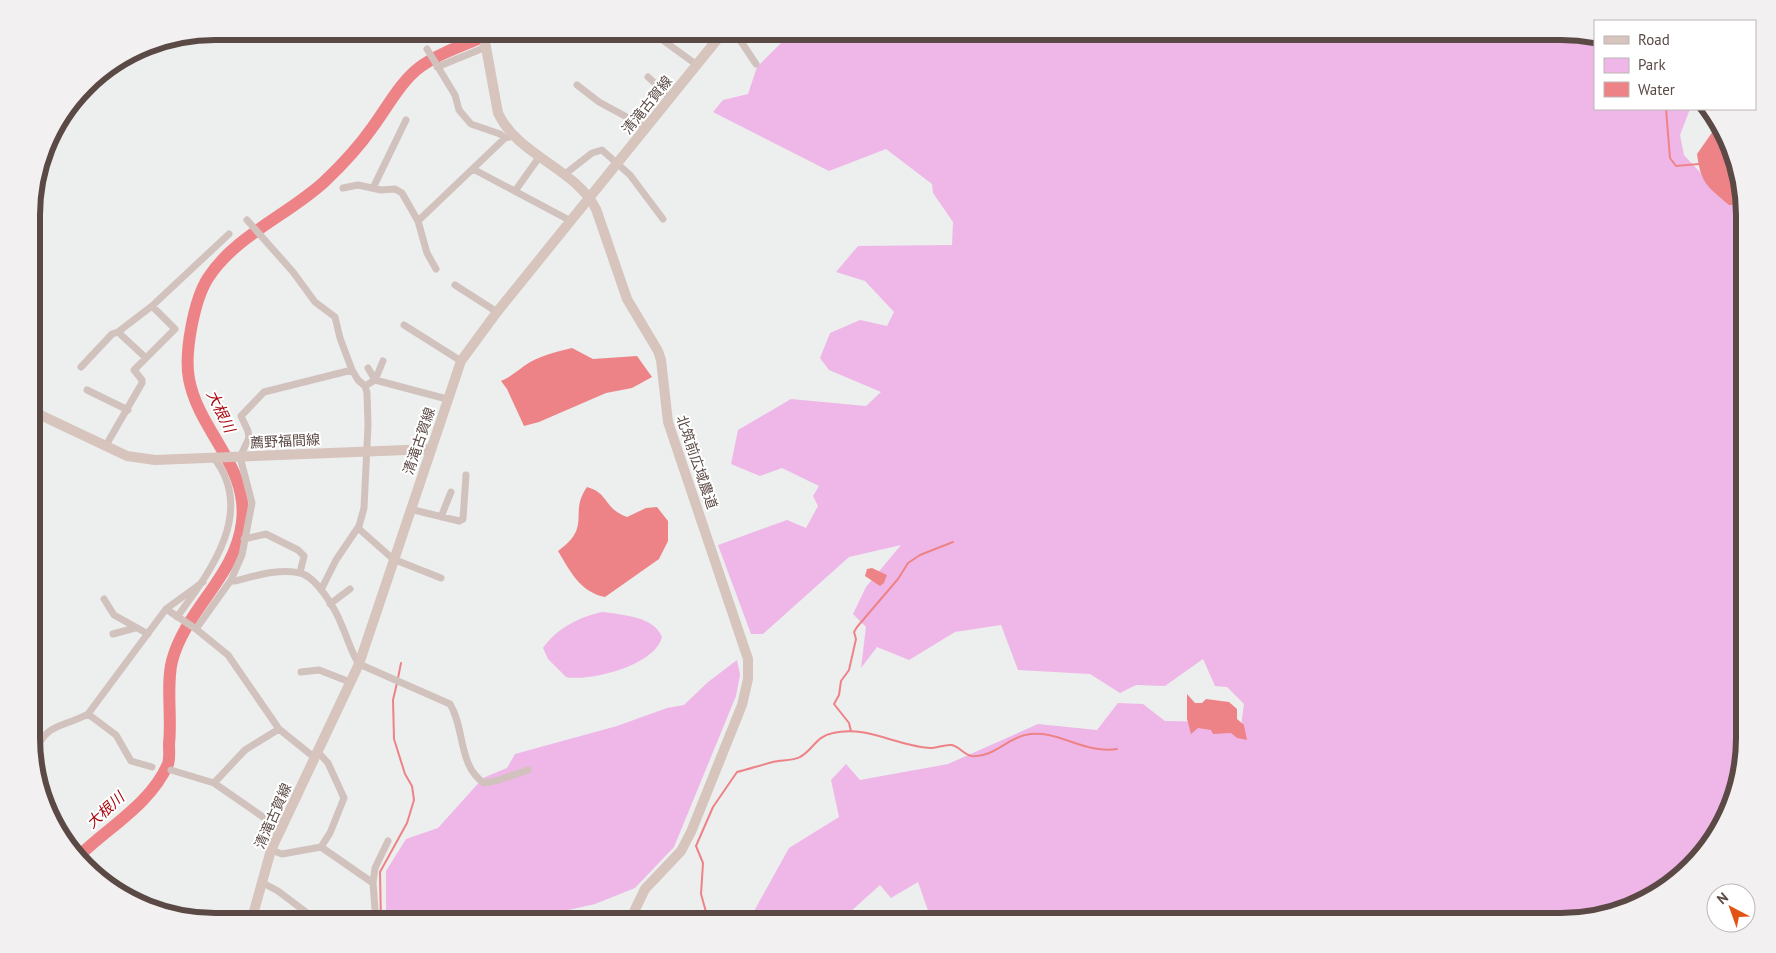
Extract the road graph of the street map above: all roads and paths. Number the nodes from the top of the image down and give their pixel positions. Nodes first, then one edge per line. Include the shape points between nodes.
1 (485, 40) edge
2 (664, 40) edge
3 (717, 40) edge
4 (740, 40) edge
5 (427, 50) dead end
6 (756, 64) dead end
7 (697, 65) junction
8 (437, 67) junction
9 (648, 77) dead end
10 (576, 85) dead end
11 (671, 98) junction
12 (406, 120) dead end
13 (647, 128) junction
14 (510, 137) junction
15 (540, 156) junction
16 (618, 164) junction
17 (473, 169) junction
18 (565, 174) junction
19 (343, 188) dead end
20 (373, 188) junction
21 (515, 190) junction
22 (590, 197) junction
23 (663, 219) dead end
24 (248, 220) dead end
25 (418, 221) junction
26 (570, 221) junction
27 (229, 234) dead end
28 (436, 269) dead end
29 (455, 285) dead end
30 (152, 306) junction
31 (497, 312) junction
32 (404, 325) dead end
33 (118, 332) junction
34 (146, 358) junction
35 (383, 361) dead end
36 (461, 361) junction
37 (81, 366) dead end
38 (368, 368) dead end
39 (352, 370) junction
40 (375, 380) junction
41 (365, 386) junction
42 (87, 390) dead end
43 (447, 398) junction
44 (128, 410) junction
45 (40, 415) edge
46 (105, 447) junction
47 (431, 449) junction
48 (366, 451) junction
49 (238, 457) junction
50 (214, 458) junction
51 (466, 475) dead end
52 (451, 492) dead end
53 (410, 509) junction
54 (440, 517) junction
55 (358, 528) junction
56 (244, 539) junction
57 (393, 559) junction
58 (300, 573) junction
59 (441, 578) dead end
60 (231, 580) junction
61 (203, 582) junction
62 (350, 589) dead end
63 (321, 590) junction
64 (104, 599) dead end
65 (330, 604) junction
66 (166, 609) junction
67 (178, 617) junction
68 (135, 628) junction
69 (196, 628) junction
70 (113, 634) dead end
71 (148, 634) junction
72 (359, 664) junction
73 (301, 672) dead end
74 (350, 682) junction
75 (88, 714) junction
76 (279, 728) junction
77 (40, 742) edge
78 (316, 755) junction
79 (152, 767) dead end
80 (171, 770) dead end
81 (528, 770) dead end
82 (214, 783) junction
83 (282, 830) junction
84 (388, 841) dead end
85 (321, 847) junction
86 (271, 850) junction
87 (261, 882) junction
88 (373, 883) junction
89 (253, 913) edge
90 (307, 913) edge
91 (375, 913) edge
92 (633, 913) edge

1 - 8 street
1 - 14 main road, 北筑前広域農道 via 498,113
2 - 7 street
3 - 7 main road, 清滝古賀線
4 - 6 street
5 - 8 street
7 - 11 main road, 清滝古賀線
8 - 14 street via 455,95 459,110 471,124
9 - 11 street
10 - 13 street via 599,102
11 - 13 main road, 清滝古賀線
12 - 20 street
13 - 16 main road, 清滝古賀線
14 - 15 main road, 北筑前広域農道
14 - 17 street
15 - 18 main road, 北筑前広域農道
15 - 21 street
16 - 18 street via 602,150 592,153
16 - 22 main road, 清滝古賀線
16 - 23 street
17 - 21 street
17 - 25 street
18 - 22 main road, 北筑前広域農道
19 - 20 street via 358,185
20 - 25 street via 395,189 402,193
21 - 26 street
22 - 26 main road, 清滝古賀線
22 - 92 main road, 北筑前広域農道 via 627,299 661,360 668,422 743,642 748,668 747,690 742,705 687,841 645,889
24 - 39 street via 315,302 335,317
25 - 28 street via 427,254
26 - 31 main road, 清滝古賀線
27 - 30 street
29 - 31 street
30 - 33 street
30 - 34 street via 175,329
31 - 36 main road, 清滝古賀線
32 - 36 street
33 - 34 street
33 - 37 street via 112,334
34 - 44 street via 134,370 142,383
35 - 40 street
36 - 43 main road, 清滝古賀線
38 - 40 street
39 - 41 street
39 - 49 street via 264,392 241,416 249,438
40 - 41 street
40 - 43 street
41 - 48 street
42 - 44 street
43 - 47 main road, 清滝古賀線
44 - 46 street
45 - 46 main road, 薦野福間線
46 - 50 main road, 薦野福間線 via 140,458
47 - 48 main road, 薦野福間線
47 - 53 main road, 清滝古賀線
48 - 49 main road, 薦野福間線
48 - 55 street via 364,508
49 - 50 main road, 薦野福間線
49 - 56 street via 252,503
50 - 61 street via 227,481 231,513 226,536
51 - 54 street via 464,519
52 - 54 street
53 - 54 street
53 - 57 main road, 清滝古賀線
55 - 57 street
55 - 63 street
56 - 58 street via 266,534 298,550 304,556
56 - 60 street via 242,555
57 - 59 street
57 - 72 main road, 清滝古賀線
58 - 60 street via 268,573
58 - 63 street
60 - 69 street
61 - 66 street
61 - 67 street
62 - 65 street
63 - 65 street
64 - 68 street via 114,614
65 - 72 street
66 - 67 street
66 - 71 street
67 - 69 street
68 - 70 street
68 - 71 street
69 - 76 street via 228,655
71 - 75 street
72 - 74 main road, 清滝古賀線
72 - 81 street via 450,704 474,777 484,783
73 - 74 street via 319,670
74 - 78 main road, 清滝古賀線
75 - 77 street via 50,730
75 - 79 street via 116,735 131,761
76 - 78 street
76 - 82 street via 245,750
78 - 83 main road, 清滝古賀線
78 - 85 street via 328,763 344,798
80 - 82 street
82 - 83 street
83 - 86 main road, 清滝古賀線
84 - 88 street via 375,868
85 - 86 street via 282,854
85 - 88 street
86 - 87 main road, 清滝古賀線
87 - 89 main road, 清滝古賀線
87 - 90 street
88 - 91 street

